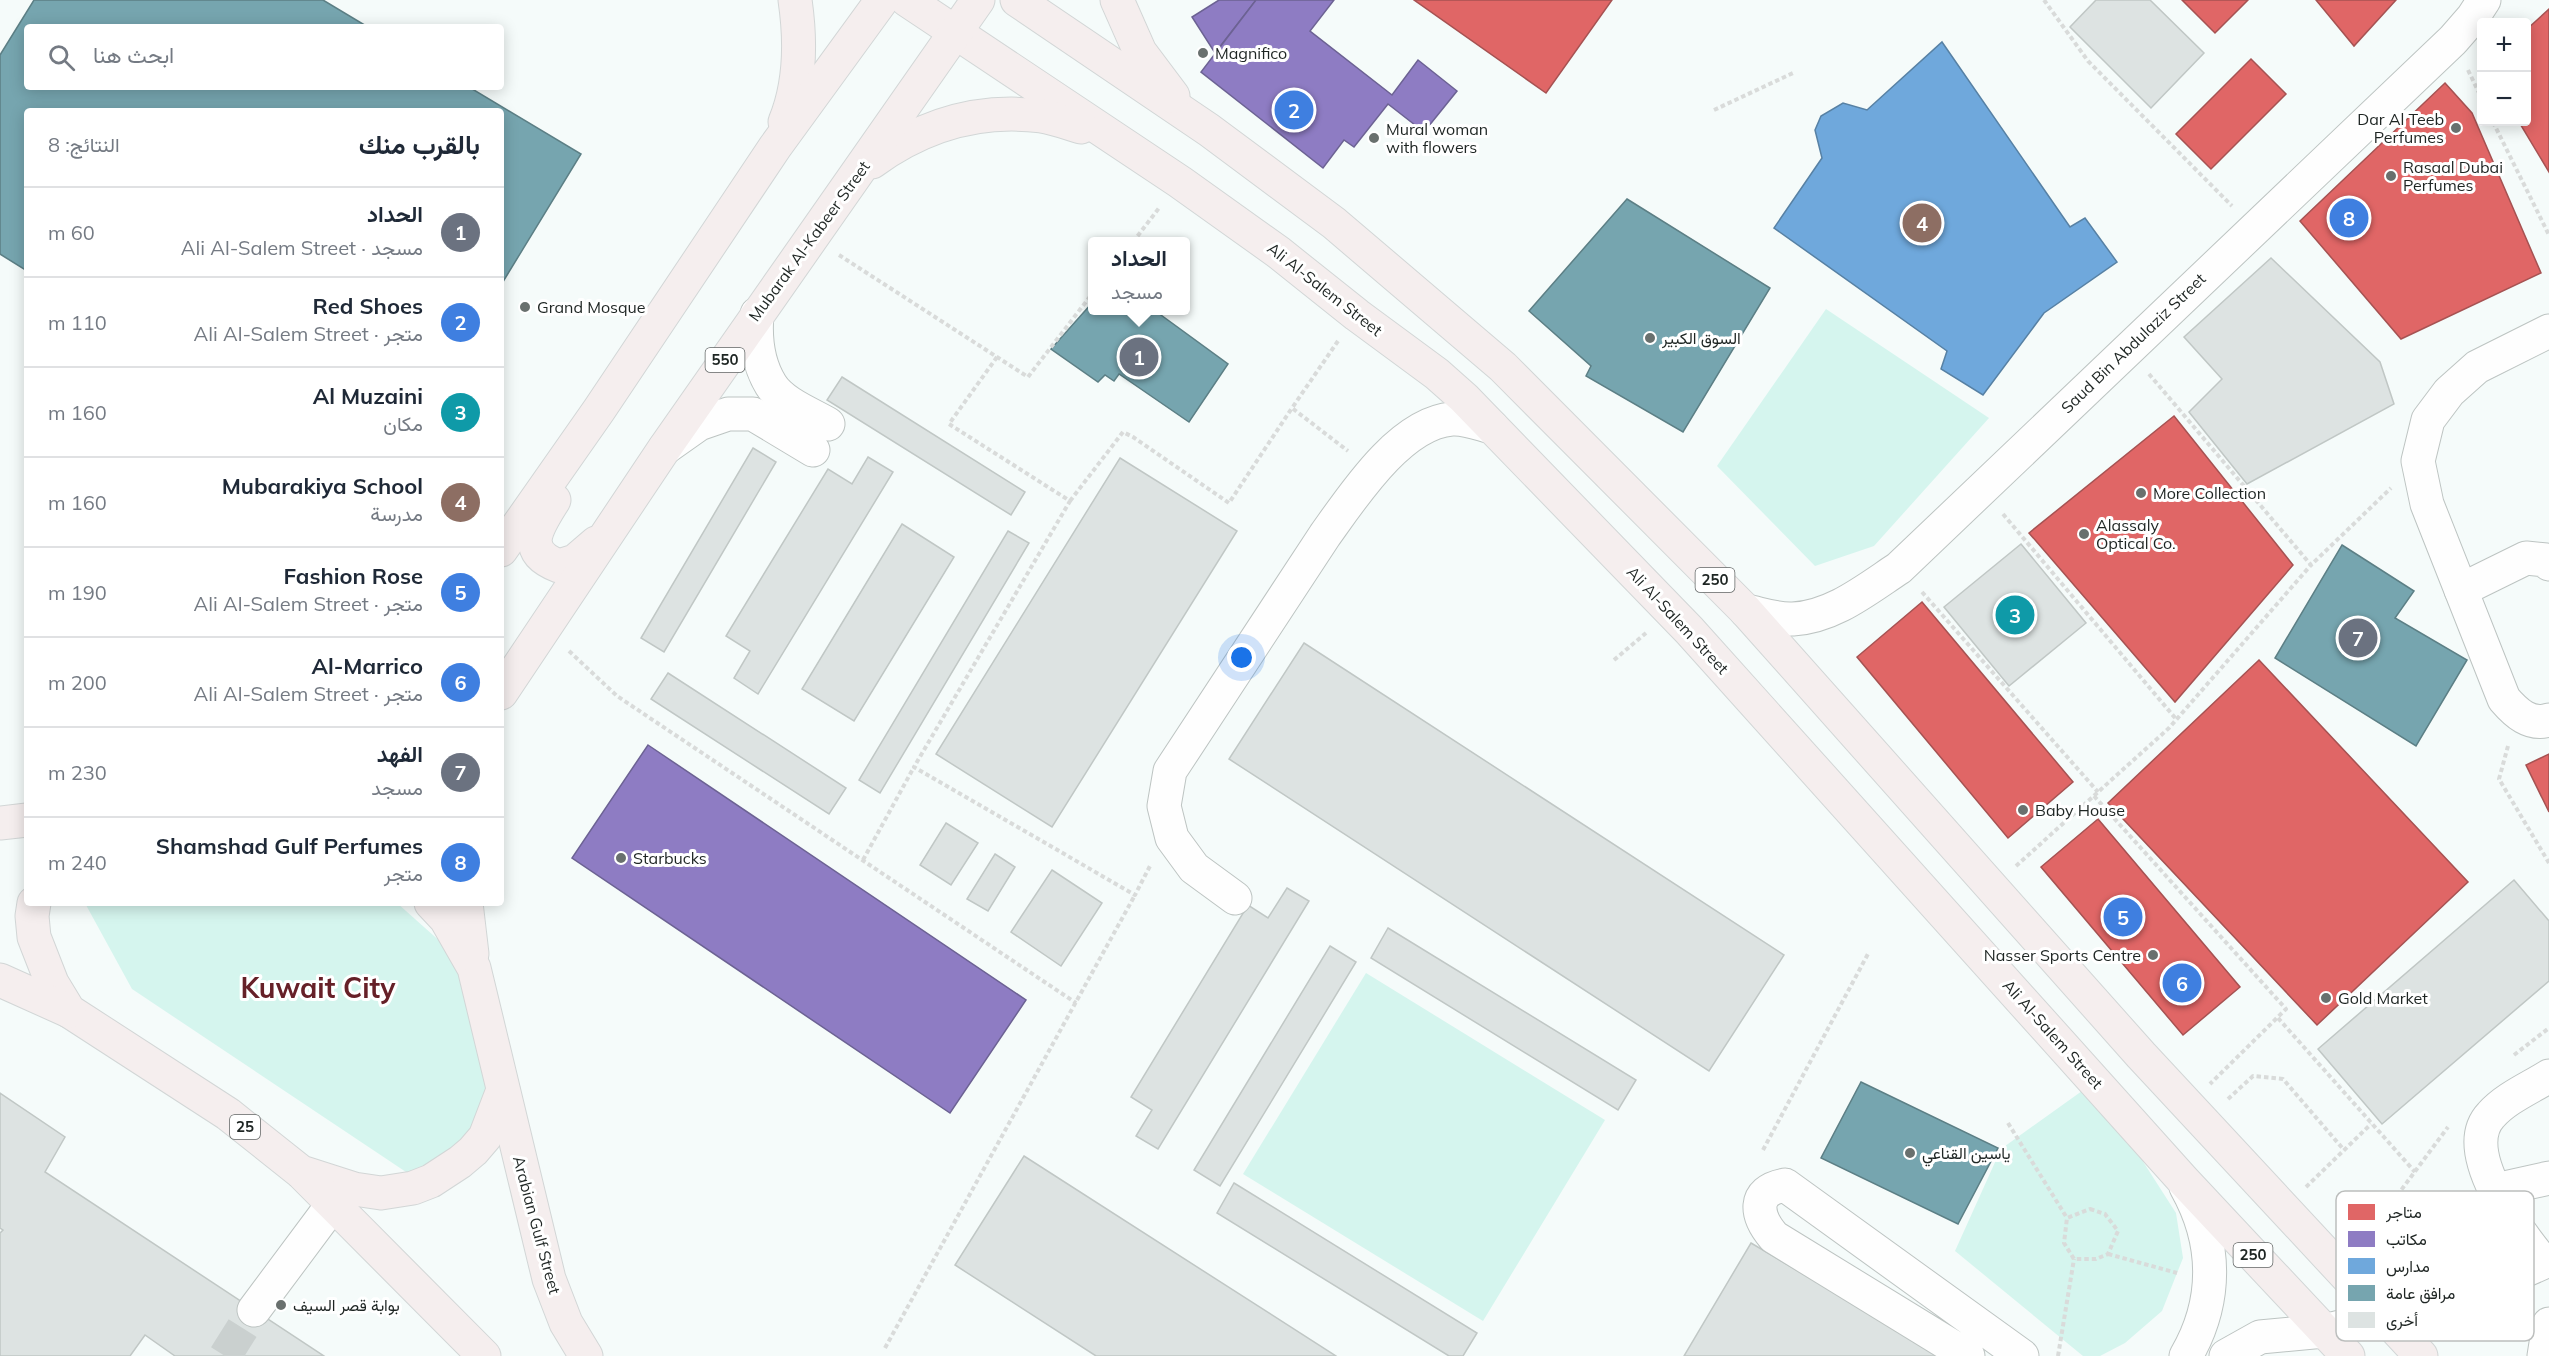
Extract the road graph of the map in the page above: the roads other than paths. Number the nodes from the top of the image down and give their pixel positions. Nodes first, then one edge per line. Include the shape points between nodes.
1 (795, 0) edge
2 (882, 0) edge
3 (907, 0) edge
4 (978, 0) edge
5 (1017, 0) edge
6 (1117, 0) edge
7 (2484, 0) edge
8 (956, 31) junction
9 (1209, 130) junction
10 (774, 147) junction
11 (1133, 153) junction
12 (858, 172) junction
13 (757, 314) junction
14 (2549, 331) edge
15 (599, 410) junction
16 (1492, 427) junction
17 (664, 449) junction
18 (606, 535) junction
19 (504, 543) edge
20 (2549, 564) edge
21 (2462, 590) junction
22 (1746, 611) junction
23 (504, 688) edge
24 (2549, 720) edge
25 (24, 820) edge
26 (0, 823) edge
27 (1235, 898) dead end
28 (34, 906) edge
29 (434, 906) edge
30 (466, 906) edge
31 (474, 968) junction
32 (0, 980) edge
33 (69, 1011) junction
34 (2549, 1076) edge
35 (503, 1090) junction
36 (301, 1172) junction
37 (2549, 1178) edge
38 (2182, 1180) junction
39 (2495, 1190) joint
40 (333, 1204) junction
41 (2534, 1249) edge
42 (2546, 1261) edge
43 (2336, 1264) edge
44 (254, 1310) tunnel mouth
45 (2549, 1324) edge
46 (2336, 1328) edge
47 (2324, 1331) junction
48 (2408, 1341) edge
49 (484, 1356) edge
50 (585, 1356) edge
51 (1968, 1356) edge
52 (2022, 1356) edge
53 (2186, 1356) edge
54 (2226, 1356) edge
55 (2348, 1356) edge
56 (2421, 1356) edge
57 (2544, 1356) edge

1 - 10 main road via 800,34 798,73 789,111
2 - 10 main road
3 - 8 main road, Ali Al-Salem Street / 250
4 - 8 main road, Mubarak Al-Kabeer Street / 550
5 - 9 main road, 250
6 - 9 main road via 1140,52 1171,94
7 - 22 street, Saud Bin Abdulaziz Street via 2453,40 1899,568 1821,614 1791,619
8 - 11 main road, Ali Al-Salem Street / 250
8 - 12 main road, Mubarak Al-Kabeer Street / 550
9 - 22 main road, 250 via 1334,223 1475,342
10 - 15 main road
11 - 12 main road via 1089,129 1042,116 992,114 944,123 916,135
11 - 16 main road, Ali Al-Salem Street / 250 via 1278,252 1437,374
12 - 13 main road, Mubarak Al-Kabeer Street / 550
13 - 17 main road, Mubarak Al-Kabeer Street / 550
13 - 17 street via 756,336 771,386 821,437 753,414 728,414 699,424
14 - 21 street via 2477,367 2449,392 2428,420 2418,461 2427,504
15 - 18 main road via 574,465 535,531 537,550 546,561 560,566 575,561
15 - 19 main road
16 - 27 street via 1454,418 1436,421 1392,451 1350,500 1288,589 1170,771 1164,806 1172,838 1194,868
16 - 38 main road, Ali Al-Salem Street / 250 via 1671,611
17 - 18 main road, Mubarak Al-Kabeer Street / 550
18 - 23 main road, Mubarak Al-Kabeer Street / 550
20 - 21 street via 2546,560 2526,558
21 - 24 street via 2505,699 2516,713 2540,723
22 - 43 main road, 250 via 2196,1114
25 - 26 main road
28 - 33 main road, 25 via 34,937 52,983
29 - 31 main road via 446,919
30 - 31 main road
31 - 35 main road, Arabian Gulf Street
32 - 33 main road, 25
33 - 36 main road, 25 via 228,1114
34 - 39 street via 2497,1110 2480,1134
35 - 36 main road, 25 via 491,1125 479,1144 431,1181 381,1193
35 - 50 main road, Arabian Gulf Street via 549,1279 566,1323
36 - 40 main road, 25
37 - 39 street
38 - 47 main road, Ali Al-Salem Street / 250
38 - 53 street via 2199,1210 2208,1242 2210,1281 2201,1326
40 - 44 street
40 - 49 main road, 25
41 - 42 street
45 - 57 street
46 - 47 street
47 - 54 street via 2260,1337
47 - 55 main road, Ali Al-Salem Street / 250
48 - 56 main road, 250
51 - 52 street via 1774,1237 1759,1211 1761,1199 1773,1187 1785,1185

